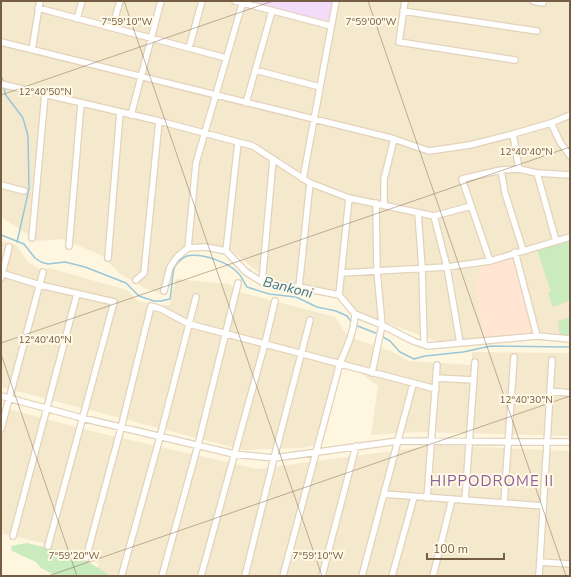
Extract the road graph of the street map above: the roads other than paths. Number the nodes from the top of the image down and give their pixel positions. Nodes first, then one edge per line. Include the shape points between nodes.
1 (40, 1) edge
2 (82, 1) edge
3 (120, 1) edge
4 (161, 1) edge
5 (202, 1) edge
6 (235, 1) edge
7 (336, 1) edge
8 (405, 1) edge
9 (533, 1) edge
10 (242, 2) edge
11 (543, 3) dead end
12 (38, 8) junction
13 (272, 10) junction
14 (403, 11) junction
15 (77, 19) junction
16 (332, 26) junction
17 (112, 28) junction
18 (536, 31) dead end
19 (151, 38) junction
20 (1, 42) edge
21 (189, 48) junction
22 (32, 50) junction
23 (226, 58) junction
24 (515, 60) dead end
25 (255, 70) junction
26 (141, 77) junction
27 (1, 84) edge
28 (320, 87) junction
29 (45, 94) junction
30 (216, 95) junction
31 (81, 103) junction
32 (246, 103) junction
33 (120, 112) junction
34 (131, 115) junction
35 (570, 115) edge
36 (314, 119) junction
37 (159, 121) junction
38 (552, 123) junction
39 (204, 133) junction
40 (513, 134) junction
41 (394, 139) junction
42 (238, 142) junction
43 (570, 156) edge
44 (273, 160) junction
45 (519, 169) junction
46 (501, 170) junction
47 (537, 173) junction
48 (570, 175) edge
49 (303, 179) junction
50 (310, 183) junction
51 (1, 185) edge
52 (24, 191) dead end
53 (349, 198) junction
54 (376, 203) junction
55 (384, 205) junction
56 (471, 206) junction
57 (418, 212) junction
58 (434, 216) junction
59 (570, 237) edge
60 (32, 238) dead end
61 (556, 241) junction
62 (69, 246) dead end
63 (9, 247) dead end
64 (188, 248) junction
65 (523, 250) junction
66 (226, 251) junction
67 (516, 252) junction
68 (108, 258) dead end
69 (490, 260) junction
70 (447, 267) junction
71 (422, 268) junction
72 (377, 271) junction
73 (43, 272) dead end
74 (342, 273) junction
75 (1, 275) edge
76 (136, 280) dead end
77 (262, 282) junction
78 (238, 283) dead end
79 (40, 285) junction
80 (300, 288) junction
81 (164, 291) dead end
82 (77, 294) junction
83 (339, 295) junction
84 (196, 297) dead end
85 (275, 301) dead end
86 (355, 314) junction
87 (310, 320) dead end
88 (189, 324) junction
89 (382, 325) junction
90 (226, 333) junction
91 (537, 336) junction
92 (570, 339) edge
93 (264, 343) junction
94 (460, 343) junction
95 (424, 344) junction
96 (302, 353) junction
97 (514, 357) dead end
98 (552, 360) dead end
99 (475, 362) dead end
100 (340, 364) junction
101 (437, 365) dead end
102 (372, 373) junction
103 (436, 378) junction
104 (474, 380) junction
105 (414, 384) junction
106 (436, 389) junction
107 (550, 391) junction
108 (570, 393) edge
109 (1, 396) edge
110 (9, 398) junction
111 (48, 409) junction
112 (82, 418) junction
113 (121, 428) junction
114 (1, 429) edge
115 (160, 437) junction
116 (432, 440) junction
117 (398, 441) junction
118 (469, 441) junction
119 (508, 441) junction
120 (547, 441) junction
121 (570, 442) edge
122 (198, 445) junction
123 (356, 446) junction
124 (317, 451) junction
125 (234, 454) junction
126 (274, 458) junction
127 (384, 494) junction
128 (414, 496) junction
129 (427, 498) junction
130 (452, 499) junction
131 (465, 500) junction
132 (504, 503) junction
133 (543, 506) junction
134 (13, 536) dead end
135 (48, 546) dead end
136 (86, 558) dead end
137 (540, 562) junction
138 (570, 564) edge
139 (122, 574) dead end
140 (162, 576) edge
141 (201, 576) edge
142 (245, 576) edge
143 (283, 576) edge
144 (322, 576) edge
145 (362, 576) edge
146 (392, 576) edge
147 (433, 576) edge
148 (539, 576) edge

1 - 12 street
2 - 15 street
3 - 17 street
4 - 19 street
5 - 21 street
6 - 10 street
7 - 16 street
8 - 14 street
9 - 11 street
10 - 13 street
10 - 23 street
12 - 15 street
12 - 22 street
13 - 16 street
13 - 25 street
14 - 18 street
14 - 24 street via 399,42
15 - 17 street
16 - 28 street
17 - 19 street
19 - 21 street
19 - 26 street
20 - 22 street
21 - 23 street
22 - 26 street
23 - 30 street
25 - 28 street
25 - 32 street
26 - 30 street
26 - 34 street
27 - 29 street
28 - 36 street
29 - 31 street
29 - 60 street
30 - 32 street
30 - 39 street
31 - 33 street
31 - 62 street
32 - 36 street
33 - 34 street
33 - 68 street
34 - 37 street
35 - 38 street
36 - 41 street
36 - 49 street
37 - 39 street
37 - 76 street via 144,273
38 - 40 street
38 - 43 street via 560,142
39 - 42 street
39 - 64 street via 196,163
40 - 41 street via 470,145 429,151
40 - 45 street
41 - 55 street via 384,179
42 - 44 street via 253,146
42 - 66 street
44 - 49 street
44 - 77 street
45 - 46 street
45 - 47 street
46 - 56 street via 462,178
46 - 65 street via 505,193
47 - 48 street
47 - 61 street
49 - 50 street
50 - 53 street
50 - 80 street
51 - 52 street
53 - 54 street
53 - 74 street
54 - 55 street
54 - 72 street
55 - 57 street
56 - 58 street
56 - 69 street
57 - 58 street
57 - 71 street
58 - 70 street
59 - 61 street
61 - 65 street
63 - 75 street
64 - 66 street via 206,247
64 - 81 street via 170,267
65 - 67 street
66 - 77 street via 246,272
67 - 69 street
67 - 91 street
69 - 70 street
70 - 71 street
70 - 94 street
71 - 72 street
71 - 95 street
72 - 74 street
72 - 89 street
73 - 79 street
74 - 83 street
75 - 79 street
77 - 80 street
78 - 90 street
79 - 82 street
79 - 110 street
80 - 83 street
82 - 111 street
82 - 112 street via 114,302
83 - 86 street
84 - 88 street
85 - 93 street
86 - 89 street
86 - 100 street via 352,334
87 - 96 street
88 - 90 street
88 - 113 street via 151,306
88 - 115 street
89 - 95 street
89 - 102 street
90 - 93 street
90 - 122 street
91 - 92 street
91 - 94 street
93 - 96 street
93 - 125 street
94 - 95 street via 428,346
96 - 100 street
96 - 126 street
97 - 119 street
98 - 107 street
99 - 104 street
100 - 102 street
100 - 124 street
101 - 103 street
102 - 105 street
103 - 104 street
103 - 106 street
104 - 118 street
105 - 106 street
105 - 117 street
106 - 116 street
107 - 108 street
107 - 120 street
109 - 110 street
110 - 111 street
110 - 114 street
111 - 112 street
111 - 134 street
112 - 113 street
112 - 135 street
113 - 115 street
113 - 136 street
115 - 122 street
115 - 139 street
116 - 117 street
116 - 118 street
116 - 129 street
117 - 123 street
117 - 127 street
118 - 119 street
118 - 131 street
119 - 120 street
119 - 132 street
120 - 121 street
120 - 133 street
122 - 125 street
122 - 140 street
123 - 124 street
123 - 144 street
124 - 126 street
124 - 143 street
125 - 126 street
125 - 141 street
126 - 142 street
127 - 128 street
127 - 145 street
128 - 129 street
128 - 146 street
129 - 130 street
130 - 131 street
130 - 147 street
131 - 132 street
132 - 133 street
133 - 137 street
137 - 138 street
137 - 148 street

